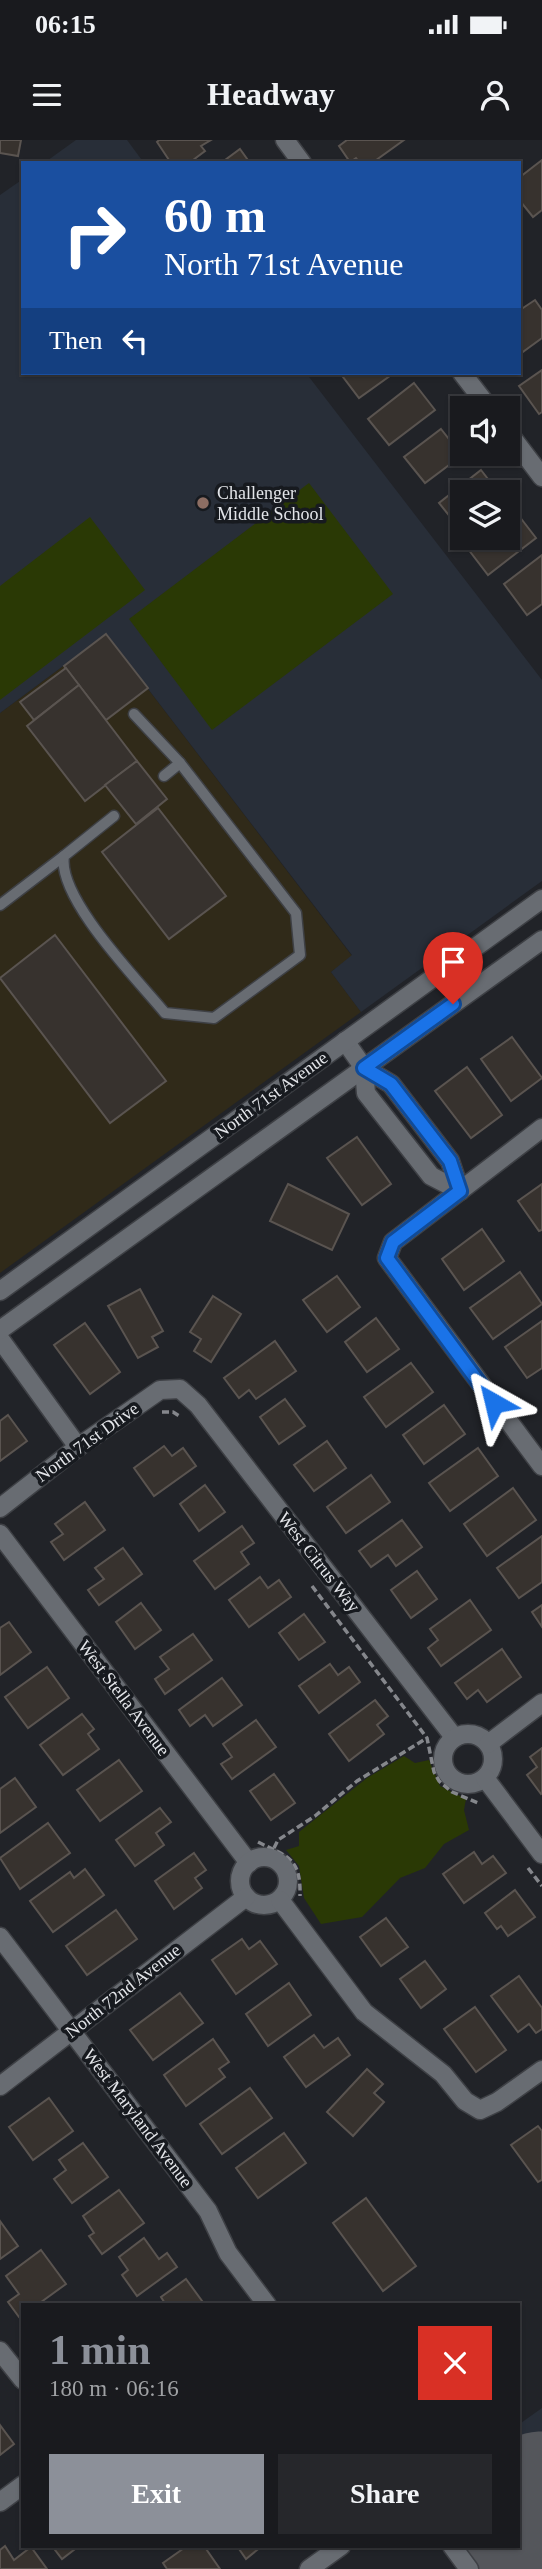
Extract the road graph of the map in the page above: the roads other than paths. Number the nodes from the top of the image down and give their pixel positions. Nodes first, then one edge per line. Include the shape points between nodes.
1 (285, 140) edge
2 (301, 161) edge
3 (464, 375) edge
4 (480, 396) edge
5 (520, 448) edge
6 (542, 477) edge
7 (134, 715) dead end
8 (180, 763) junction
9 (164, 776) dead end
10 (114, 816) dead end
11 (64, 856) junction
12 (542, 899) edge
13 (0, 905) edge
14 (542, 940) edge
15 (345, 1041) junction
16 (364, 1068) junction
17 (542, 1128) edge
18 (460, 1191) junction
19 (0, 1291) edge
20 (0, 1330) edge
21 (0, 1339) edge
22 (180, 1389) joint
23 (78, 1447) junction
24 (542, 1466) edge
25 (0, 1508) edge
26 (0, 1534) edge
27 (542, 1703) edge
28 (454, 1737) junction
29 (488, 1744) junction
30 (485, 1777) junction
31 (542, 1854) edge
32 (249, 1863) junction
33 (246, 1897) junction
34 (280, 1900) junction
35 (0, 1937) edge
36 (72, 2030) junction
37 (542, 2070) edge
38 (0, 2086) edge
39 (266, 2303) edge
40 (0, 2351) edge
41 (21, 2377) edge
42 (21, 2486) edge
43 (0, 2502) edge
44 (338, 2548) edge
45 (453, 2548) edge
46 (309, 2569) edge
47 (469, 2569) edge

1 - 2 street
3 - 4 street
5 - 6 street
7 - 8 lane
8 - 9 lane
8 - 11 lane via 296,913 300,955 214,1018 166,1013 82,912 62,869
10 - 11 lane
11 - 13 lane
12 - 15 street, North 71st Avenue
14 - 16 street, North 71st Avenue
15 - 16 street
15 - 19 street, North 71st Avenue
16 - 18 street via 391,1084 450,1161
16 - 18 street via 366,1093 431,1176
16 - 20 street, North 71st Avenue
17 - 18 street
18 - 24 street via 393,1242 387,1258
21 - 23 street
22 - 23 street, North 71st Drive via 160,1390
22 - 28 street, West Citrus Way via 198,1405
23 - 25 street, North 71st Drive
26 - 32 street, West Stella Avenue
27 - 29 street
28 - 29 street via 468,1733
28 - 30 street via 442,1756 445,1771 463,1784
29 - 30 street via 492,1765
30 - 31 street
32 - 33 street via 241,1876
32 - 34 street via 273,1858 285,1869 288,1886
33 - 34 street via 258,1905
33 - 36 street, North 72nd Avenue
34 - 37 street via 364,2012 443,2074 465,2101 480,2110
35 - 36 street, West Maryland Avenue
36 - 38 street, North 72nd Avenue
36 - 39 street, West Maryland Avenue via 208,2211 228,2253
40 - 41 street
42 - 43 street
44 - 46 street
45 - 47 street

